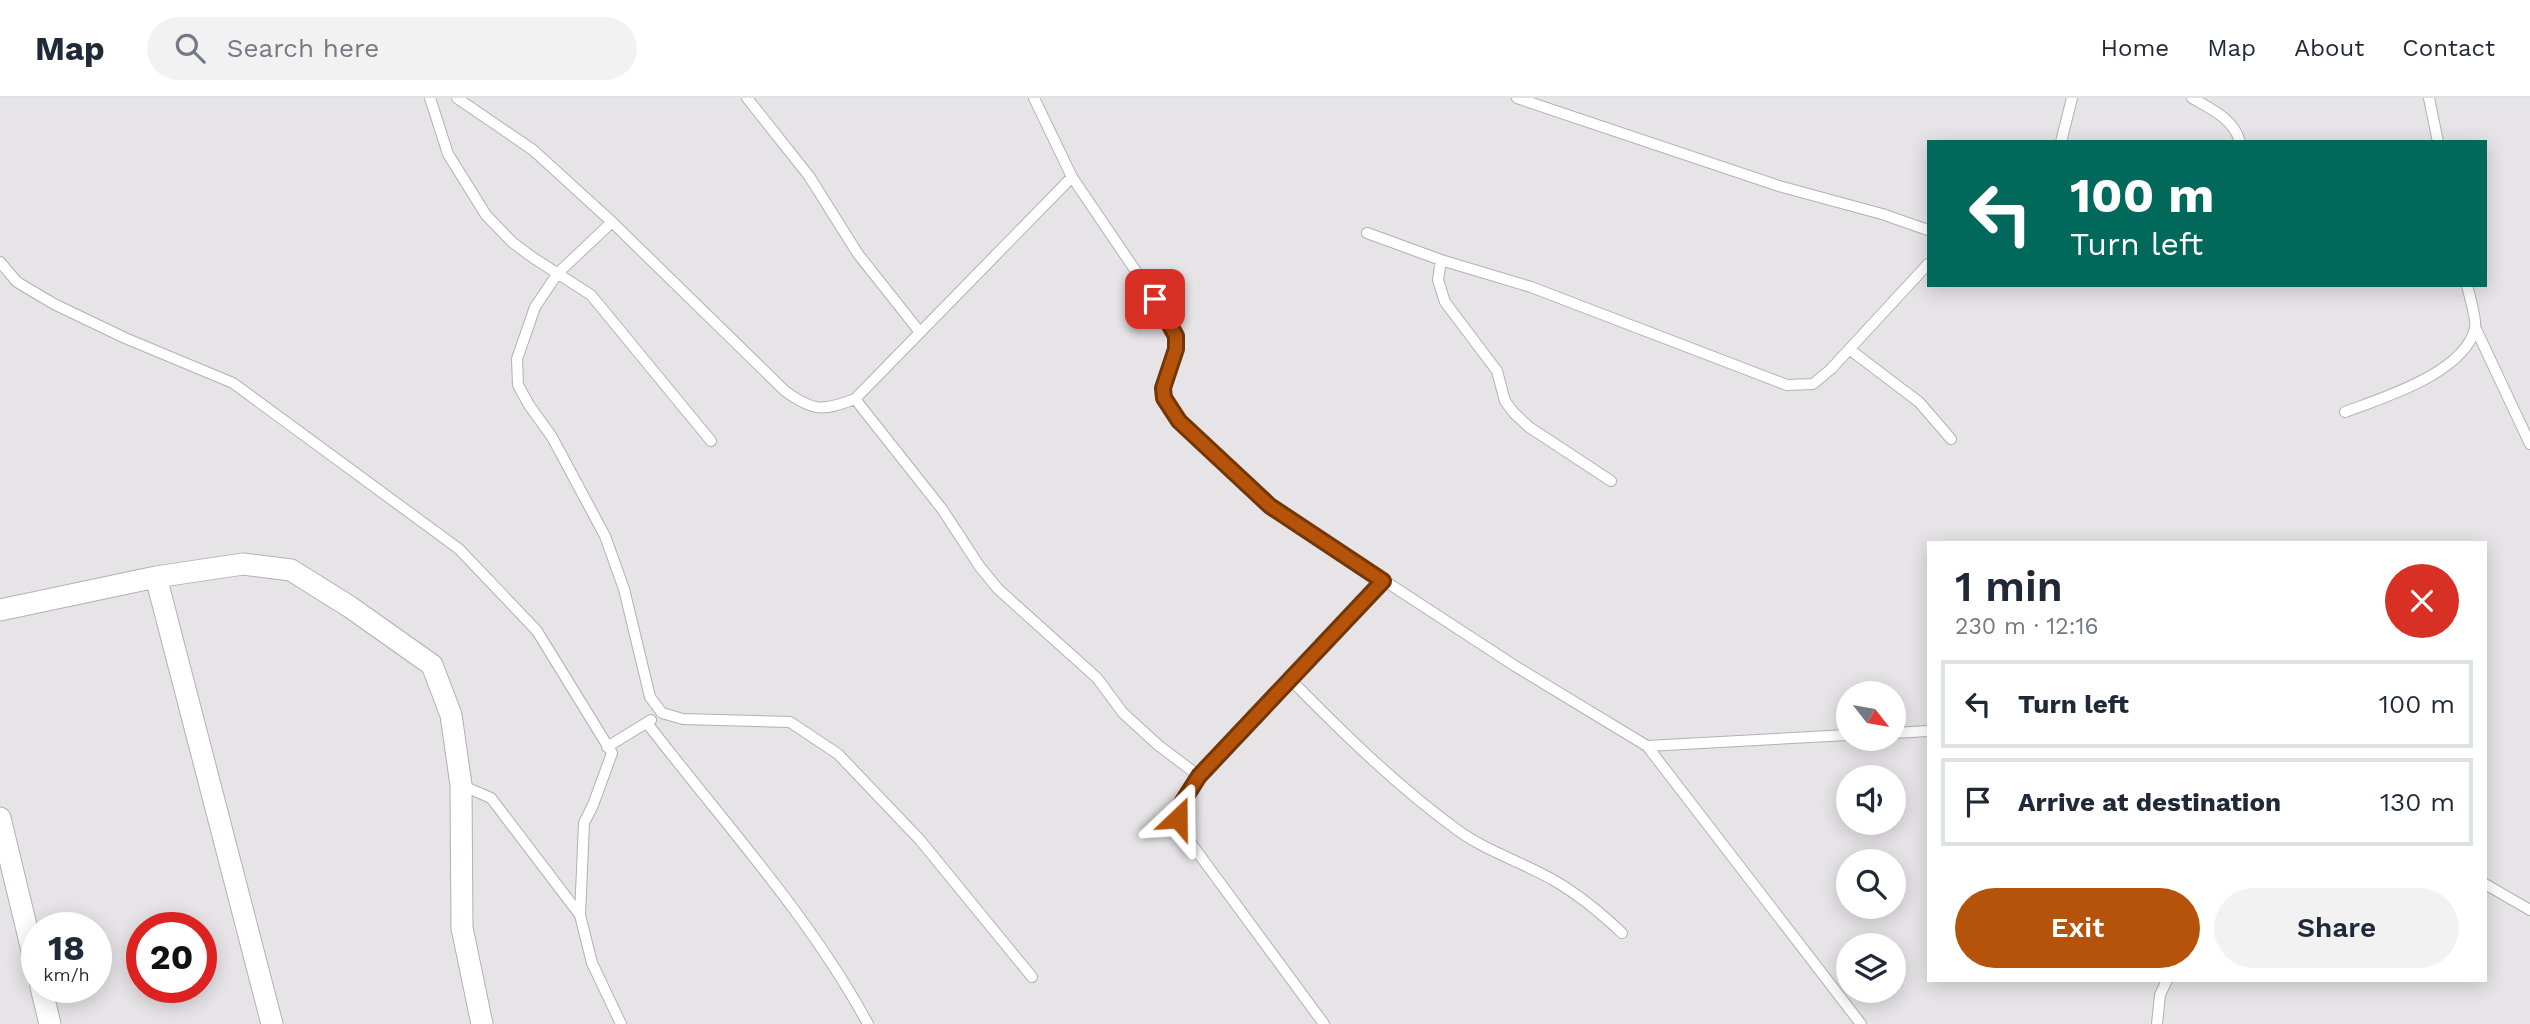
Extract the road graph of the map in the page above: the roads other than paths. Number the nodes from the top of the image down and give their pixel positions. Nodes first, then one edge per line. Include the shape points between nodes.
1 (430, 98) edge
2 (457, 98) edge
3 (747, 98) edge
4 (1034, 98) edge
5 (1517, 98) edge
6 (2072, 98) edge
7 (2192, 98) edge
8 (2429, 98) edge
9 (2061, 140) edge
10 (2240, 140) edge
11 (2438, 140) edge
12 (1072, 177) junction
13 (612, 222) junction
14 (1927, 230) edge
15 (1367, 233) dead end
16 (1441, 260) junction
17 (0, 262) edge
18 (1927, 265) edge
19 (558, 273) junction
20 (2467, 287) edge
21 (2475, 327) junction
22 (919, 331) junction
23 (1849, 349) junction
24 (855, 398) junction
25 (2345, 412) dead end
26 (1951, 439) dead end
27 (711, 441) dead end
28 (2530, 444) edge
29 (1611, 481) dead end
30 (156, 577) junction
31 (1383, 581) junction
32 (0, 610) edge
33 (1290, 680) junction
34 (662, 713) junction
35 (647, 723) junction
36 (1927, 731) edge
37 (1906, 732) edge
38 (1836, 736) edge
39 (1647, 746) junction
40 (607, 747) junction
41 (1199, 776) junction
42 (461, 785) junction
43 (0, 818) edge
44 (2487, 885) edge
45 (2530, 910) edge
46 (23, 912) edge
47 (580, 915) junction
48 (1622, 933) dead end
49 (1032, 977) dead end
50 (2166, 982) edge
51 (45, 1003) edge
52 (50, 1024) edge
53 (272, 1024) edge
54 (482, 1024) edge
55 (621, 1024) edge
56 (868, 1024) edge
57 (1324, 1024) edge
58 (1861, 1024) edge
59 (2157, 1024) edge

1 - 19 lane via 448,154 486,215 512,242
2 - 13 lane via 533,150
3 - 22 lane via 809,176 858,254
4 - 12 lane
5 - 14 lane via 1779,186
6 - 9 lane
7 - 10 lane via 2225,118
8 - 11 lane
12 - 22 lane
12 - 31 lane via 1169,320 1176,349 1163,388 1179,421 1270,506
13 - 19 lane
13 - 24 lane via 802,404 832,408
15 - 16 lane
16 - 23 lane via 1531,287 1787,384 1812,384
16 - 29 lane via 1438,280 1445,302 1497,371 1505,401 1514,413
17 - 40 lane via 17,282 54,304 233,383 459,549 537,631
18 - 23 lane
19 - 27 lane via 591,295
19 - 34 lane via 528,326 517,359 518,385 552,436 605,536 624,589 650,698
20 - 21 lane
21 - 25 lane via 2447,366 2415,385
21 - 28 lane
22 - 24 lane
23 - 26 lane via 1919,402
24 - 41 lane via 998,589 1097,678 1157,745
30 - 32 street
30 - 42 street via 243,564 291,570 349,607 432,665 451,715
30 - 53 street
31 - 33 lane
31 - 39 lane
33 - 41 lane
33 - 48 lane via 1364,754 1457,830 1492,852 1554,880
34 - 35 lane
34 - 49 lane via 683,719 790,722 838,754 920,840
35 - 40 lane
35 - 56 lane via 801,921 845,981
36 - 37 lane
38 - 39 lane
39 - 58 lane
40 - 47 lane via 611,753 584,823
41 - 57 lane via 1180,806 1182,831
42 - 47 lane via 491,798
42 - 54 street via 462,929
43 - 46 street
44 - 45 lane
47 - 55 lane via 592,963
50 - 59 lane
51 - 52 street

